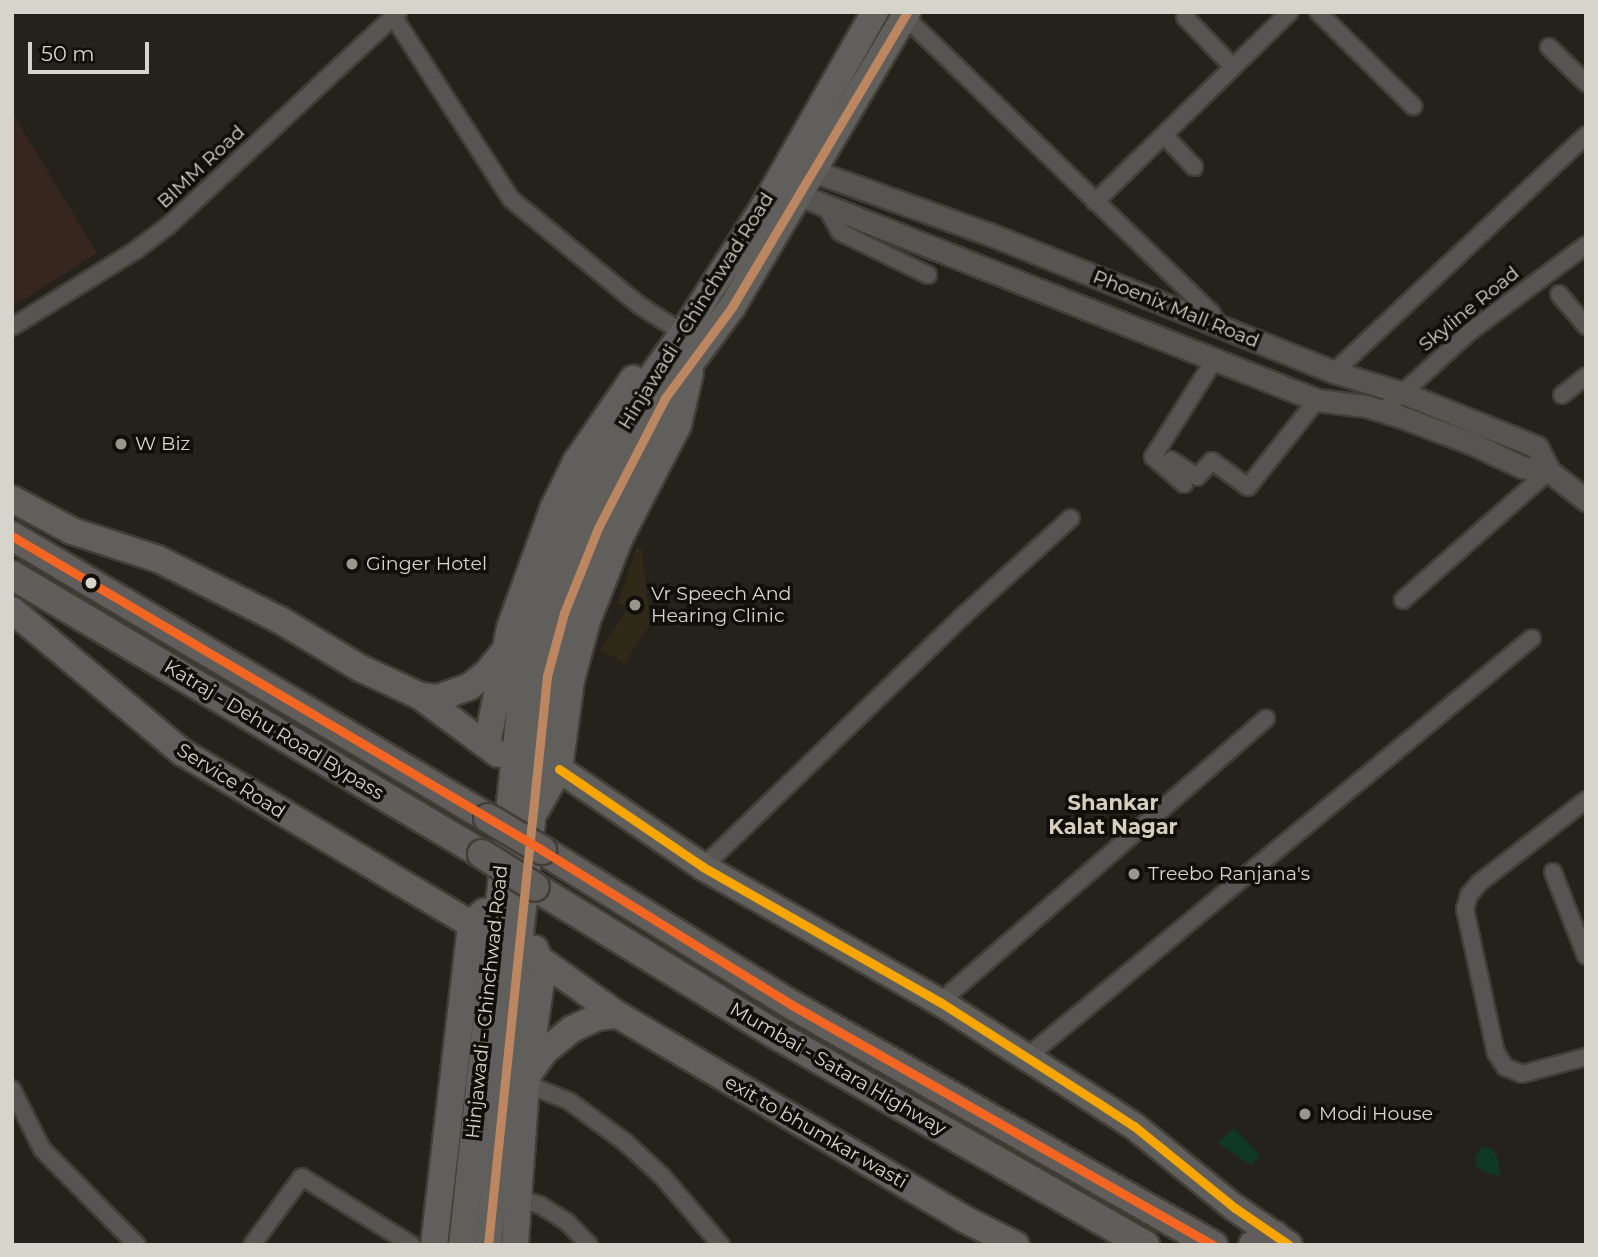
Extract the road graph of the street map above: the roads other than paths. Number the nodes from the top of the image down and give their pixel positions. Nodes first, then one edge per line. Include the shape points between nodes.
1 (875, 12) edge
2 (1290, 12) edge
3 (1318, 12) edge
4 (396, 14) edge
5 (906, 15) edge
6 (1185, 17) dead end
7 (1549, 47) dead end
8 (1233, 67) junction
9 (1586, 83) edge
10 (1413, 106) dead end
11 (1164, 135) junction
12 (1586, 135) edge
13 (803, 163) junction
14 (1194, 167) dead end
15 (789, 187) junction
16 (1095, 202) junction
17 (825, 205) junction
18 (1586, 245) edge
19 (928, 275) dead end
20 (1559, 294) dead end
21 (1219, 326) junction
22 (1586, 326) edge
23 (12, 327) edge
24 (693, 347) junction
25 (664, 357) junction
26 (1215, 359) junction
27 (1334, 372) junction
28 (1586, 376) edge
29 (1403, 393) junction
30 (1562, 396) dead end
31 (1317, 400) junction
32 (1375, 408) junction
33 (1171, 460) dead end
34 (1549, 471) junction
35 (1184, 484) dead end
36 (12, 499) edge
37 (1586, 500) edge
38 (1071, 518) dead end
39 (12, 536) edge
40 (12, 575) edge
41 (1403, 600) dead end
42 (12, 610) edge
43 (1532, 638) dead end
44 (504, 651) junction
45 (420, 696) junction
46 (1266, 719) dead end
47 (487, 744) junction
48 (512, 768) junction
49 (559, 769) junction
50 (1586, 800) edge
51 (532, 815) junction
52 (542, 850) joint
53 (703, 867) junction
54 (1553, 872) dead end
55 (535, 887) joint
56 (498, 899) junction
57 (521, 911) junction
58 (471, 924) junction
59 (1585, 951) edge
60 (545, 963) dead end
61 (940, 1002) junction
62 (618, 1015) junction
63 (1027, 1057) junction
64 (1586, 1057) edge
65 (527, 1079) junction
66 (12, 1090) edge
67 (518, 1198) junction
68 (1272, 1241) edge
69 (137, 1245) edge
70 (252, 1245) edge
71 (412, 1245) edge
72 (435, 1245) edge
73 (462, 1245) edge
74 (488, 1245) edge
75 (515, 1245) edge
76 (589, 1245) edge
77 (721, 1245) edge
78 (1016, 1245) edge
79 (1145, 1245) edge
80 (1213, 1245) edge

1 - 13 main road, Hinjawadi - Chinchwad Road
2 - 8 street
3 - 10 street
4 - 23 street, BIMM Road via 168,226
4 - 24 street via 511,199
5 - 13 main road, Hinjawadi - Chinchwad Road
5 - 16 street
6 - 8 street
7 - 9 street
8 - 11 street
11 - 14 street
11 - 16 street
12 - 27 street
13 - 15 main road, Hinjawadi - Chinchwad Road
13 - 21 street, Phoenix Mall Road
15 - 17 street, Phoenix Mall Road
15 - 24 main road, Hinjawadi - Chinchwad Road
16 - 21 street via 1211,312
17 - 19 street via 840,232
17 - 26 street, Phoenix Mall Road
18 - 29 street, Skyline Road via 1468,333
20 - 22 street
21 - 27 street, Phoenix Mall Road
24 - 25 main road
24 - 49 main road via 678,425 620,537 587,621 571,680
24 - 51 main road, Hinjawadi - Chinchwad Road via 619,484 564,613 547,676
25 - 44 main road via 628,382 576,462 519,598
25 - 48 main road, Hinjawadi - Chinchwad Road via 575,519 542,605 524,672
26 - 31 street, Phoenix Mall Road
26 - 35 street via 1153,457
27 - 29 street, Phoenix Mall Road
28 - 30 street
29 - 32 street, Skyline Road
29 - 34 street, Phoenix Mall Road via 1537,447
31 - 32 street, Phoenix Mall Road
31 - 33 street via 1248,487 1212,461 1197,477
32 - 34 street, Phoenix Mall Road via 1522,467
34 - 37 street
34 - 41 street
36 - 45 main road via 72,531 194,575 360,668
38 - 53 street
39 - 52 highway, Katraj - Dehu Road Bypass, bridge
40 - 55 highway, Katraj - Dehu Road Bypass, bridge
42 - 58 main road, Service Road via 182,752
43 - 63 street
44 - 45 main road via 469,688 448,696
44 - 47 main road
45 - 47 main road
46 - 61 street
47 - 48 main road
48 - 56 main road, Hinjawadi - Chinchwad Road
49 - 51 main road
49 - 53 main road
50 - 64 street via 1479,883 1465,909 1496,1052 1505,1067 1522,1074
51 - 57 main road, Hinjawadi - Chinchwad Road
52 - 80 highway, Mumbai - Satara Highway via 792,1005
53 - 61 main road
54 - 59 street
55 - 79 highway, Mumbai - Satara Highway via 775,1034
56 - 58 main road
56 - 73 main road, Hinjawadi - Chinchwad Road
57 - 65 main road via 543,968
57 - 74 main road, Hinjawadi - Chinchwad Road
58 - 72 main road
60 - 62 main road, exit to bhumkar wasti
61 - 63 main road
62 - 65 main road via 598,1017 572,1028 545,1051
62 - 78 main road, exit to bhumkar wasti via 962,1218
63 - 68 main road via 1134,1126
65 - 67 main road
65 - 77 street via 569,1101 625,1142 662,1176
66 - 69 street via 42,1149
67 - 75 main road
67 - 76 street via 568,1222
70 - 71 street via 302,1177

